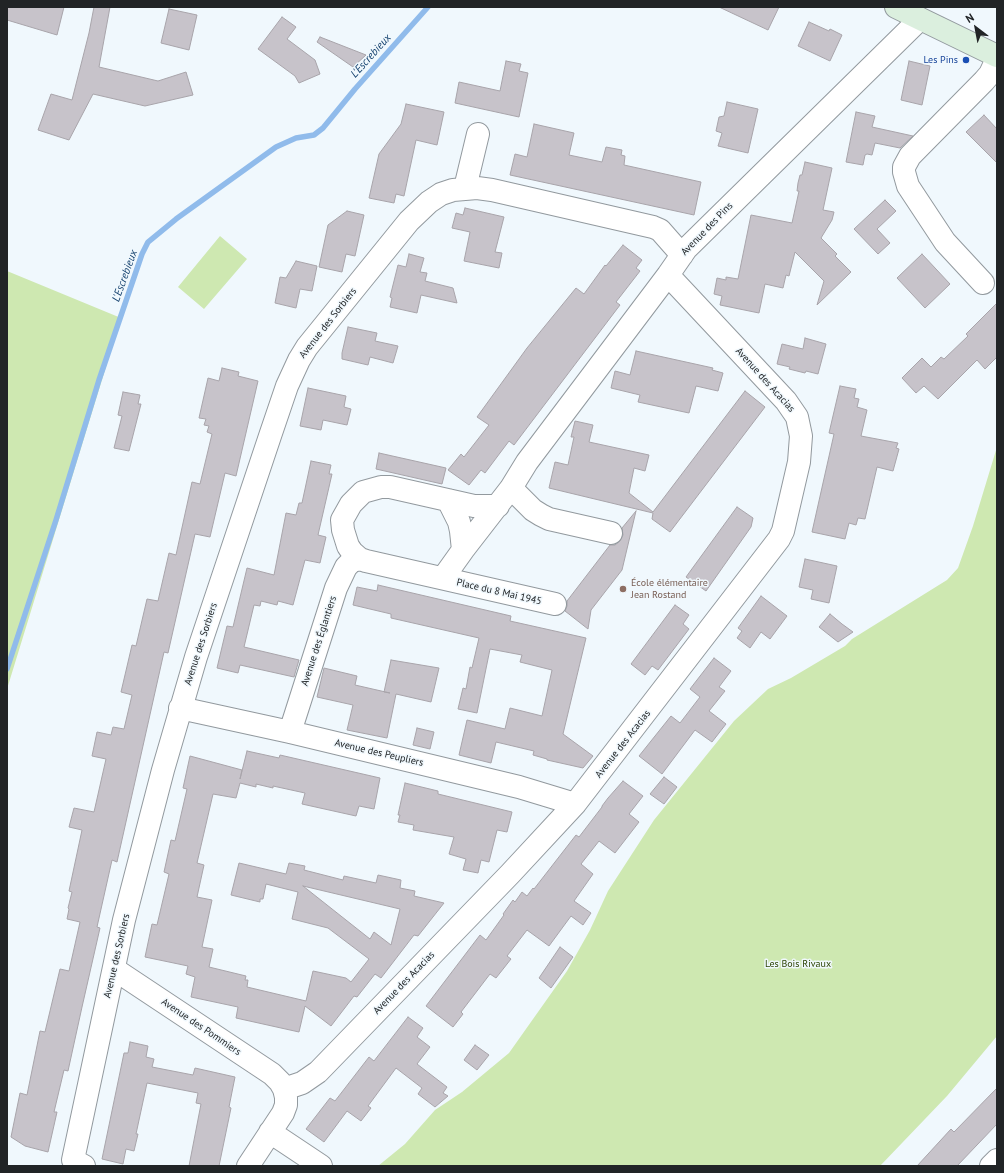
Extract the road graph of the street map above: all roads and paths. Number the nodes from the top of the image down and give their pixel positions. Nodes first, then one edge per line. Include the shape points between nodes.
1 (896, 7) edge
2 (920, 19) junction
3 (997, 57) edge
4 (478, 134) dead end
5 (465, 188) junction
6 (682, 255) junction
7 (668, 275) junction
8 (983, 283) dead end
9 (511, 488) junction
10 (448, 500) junction
11 (498, 506) junction
12 (611, 533) dead end
13 (463, 550) junction
14 (360, 559) junction
15 (443, 578) junction
16 (555, 604) dead end
17 (180, 708) junction
18 (290, 732) junction
19 (576, 804) junction
20 (114, 969) junction
21 (284, 1089) junction
22 (270, 1132) junction
23 (997, 1160) edge
24 (79, 1163) edge
25 (248, 1166) edge
26 (321, 1166) edge
27 (991, 1166) edge

1 - 2 street
2 - 3 street
2 - 6 street, Avenue des Pins via 691,243
3 - 8 street via 990,74 910,156 904,167 908,186 945,242
4 - 5 street
5 - 6 street, Avenue des Sorbiers via 492,190 653,227 660,230
5 - 17 street, Avenue des Sorbiers via 441,194 417,212 299,360 287,386
6 - 7 street, Avenue des Pins
7 - 9 street, Avenue des Pins via 527,462
7 - 19 street, Avenue des Acacias via 797,417 801,436 799,462 782,531 775,545
9 - 11 street, Avenue des Pins
9 - 12 street via 533,510 549,519
10 - 11 street via 474,506
10 - 13 street via 459,522
10 - 14 street via 390,487 373,488 363,492 351,504 342,520 342,530 348,546
11 - 13 street, Place du 8 Mai 1945
13 - 15 street, Place du 8 Mai 1945
14 - 15 street, Place du 8 Mai 1945
14 - 18 street, Avenue des Églantiers via 352,561 346,567 336,588
15 - 16 street, Place du 8 Mai 1945
17 - 18 street, Avenue des Peupliers
17 - 20 street, Avenue des Sorbiers via 128,905
18 - 19 street, Avenue des Peupliers via 519,787
19 - 21 street, Avenue des Acacias via 318,1072
20 - 21 street, Avenue des Pommiers via 272,1074
20 - 24 street, Avenue des Sorbiers
21 - 22 street via 286,1105
22 - 25 street
22 - 26 street
23 - 27 street

